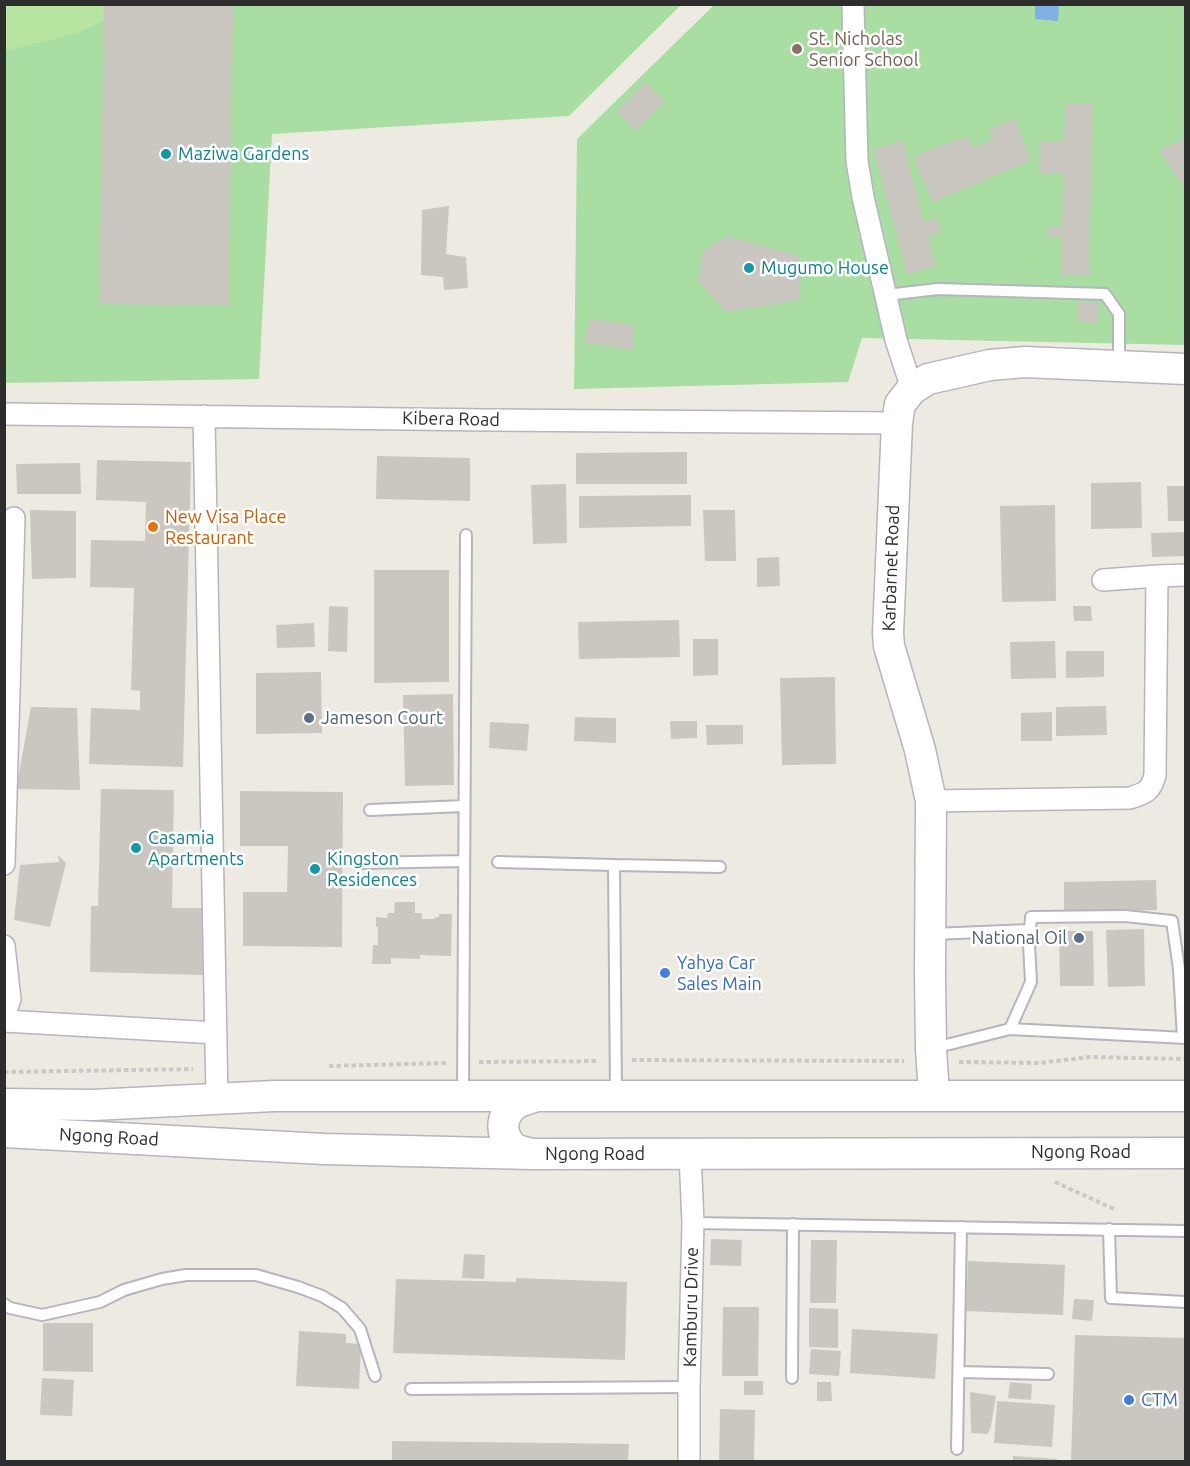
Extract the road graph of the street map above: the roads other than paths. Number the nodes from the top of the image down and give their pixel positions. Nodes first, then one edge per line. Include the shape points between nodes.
1 (853, 6) edge
2 (886, 295) junction
3 (1119, 366) junction
4 (1185, 369) edge
5 (912, 389) junction
6 (4, 414) edge
7 (204, 416) junction
8 (897, 423) junction
9 (14, 518) dead end
10 (466, 535) dead end
11 (1185, 575) edge
12 (1157, 576) junction
13 (1103, 580) dead end
14 (931, 801) junction
15 (464, 806) junction
16 (370, 810) dead end
17 (464, 861) junction
18 (498, 862) dead end
19 (362, 863) dead end
20 (4, 864) edge
21 (614, 865) junction
22 (720, 867) dead end
23 (1029, 930) junction
24 (930, 934) junction
25 (4, 946) edge
26 (4, 1019) edge
27 (1010, 1029) junction
28 (216, 1033) junction
29 (1184, 1038) edge
30 (931, 1048) junction
31 (934, 1095) junction
32 (463, 1096) junction
33 (538, 1096) junction
34 (616, 1096) junction
35 (1185, 1096) edge
36 (217, 1099) junction
37 (4, 1104) edge
38 (4, 1132) edge
39 (690, 1153) junction
40 (1185, 1153) edge
41 (531, 1154) junction
42 (693, 1222) junction
43 (793, 1224) junction
44 (961, 1227) junction
45 (1109, 1229) junction
46 (1185, 1231) edge
47 (1185, 1302) edge
48 (4, 1304) edge
49 (959, 1371) junction
50 (1048, 1374) dead end
51 (375, 1376) dead end
52 (792, 1378) dead end
53 (689, 1387) junction
54 (411, 1389) dead end
55 (957, 1449) dead end
56 (689, 1461) edge

1 - 2 street via 857,161
2 - 3 lane via 938,289 1105,294 1119,314
2 - 5 street
3 - 4 main road
3 - 5 main road via 1025,362 990,365 928,379
5 - 8 main road, Karbarnet Road via 900,404
6 - 7 street, Kibera Road
7 - 8 street, Kibera Road
7 - 28 street
8 - 14 main road, Karbarnet Road via 889,646
9 - 20 street
10 - 15 lane
11 - 12 street
12 - 13 street
12 - 14 street via 1152,786 1130,798
14 - 24 main road, Karbarnet Road
15 - 16 lane
15 - 17 lane
17 - 19 lane
17 - 32 lane
18 - 21 lane
21 - 22 lane
21 - 34 lane
23 - 24 lane
23 - 27 lane via 1031,982
23 - 29 lane via 1030,918 1125,916 1172,921
24 - 30 main road, Karbarnet Road
25 - 26 street via 10,999
26 - 28 street
27 - 29 lane
27 - 30 lane
28 - 36 street
30 - 31 main road, Karbarnet Road
31 - 34 main road, Ngong Road
31 - 35 main road, Ngong Road
32 - 33 main road, Ngong Road
32 - 36 main road, Ngong Road
33 - 34 main road, Ngong Road
33 - 41 main road via 517,1103 504,1119 503,1132 514,1148
36 - 37 main road, Ngong Road via 93,1105
38 - 41 main road, Ngong Road via 324,1149
39 - 40 main road, Ngong Road
39 - 41 main road, Ngong Road
39 - 42 street, Kamburu Drive
42 - 43 lane
42 - 53 street, Kamburu Drive
43 - 44 lane
43 - 52 lane
44 - 45 lane
44 - 49 lane
45 - 46 lane
45 - 47 lane via 1111,1298
48 - 51 lane via 42,1315 100,1302 162,1279 256,1275 322,1296 342,1308 360,1329
49 - 50 lane
49 - 55 lane
53 - 54 lane
53 - 56 street, Kamburu Drive

